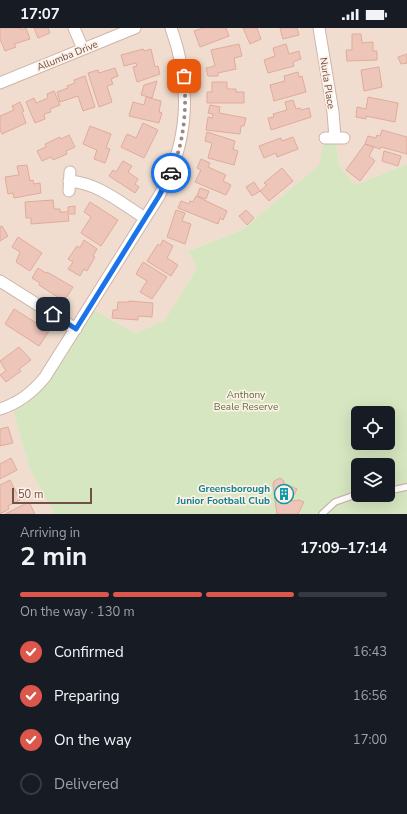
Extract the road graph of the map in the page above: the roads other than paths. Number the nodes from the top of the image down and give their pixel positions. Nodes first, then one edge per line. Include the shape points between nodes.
1 (74, 28) edge
2 (135, 28) edge
3 (171, 28) edge
4 (319, 28) edge
5 (83, 49) junction
6 (0, 83) edge
7 (334, 138) dead end
8 (69, 181) dead end
9 (145, 218) junction
10 (0, 281) edge
11 (76, 329) junction
12 (0, 409) edge
13 (407, 487) edge
14 (395, 490) edge
15 (351, 496) edge
16 (322, 514) edge

1 - 5 street
2 - 5 street, Allumba Drive
3 - 9 street via 184,76 184,126 168,178
4 - 7 street, Nurla Place via 333,112
5 - 6 street, Allumba Drive
8 - 9 street via 85,182 95,186
9 - 11 street
10 - 11 street
11 - 12 street via 36,388 18,402
13 - 14 lane
15 - 16 lane via 335,502

